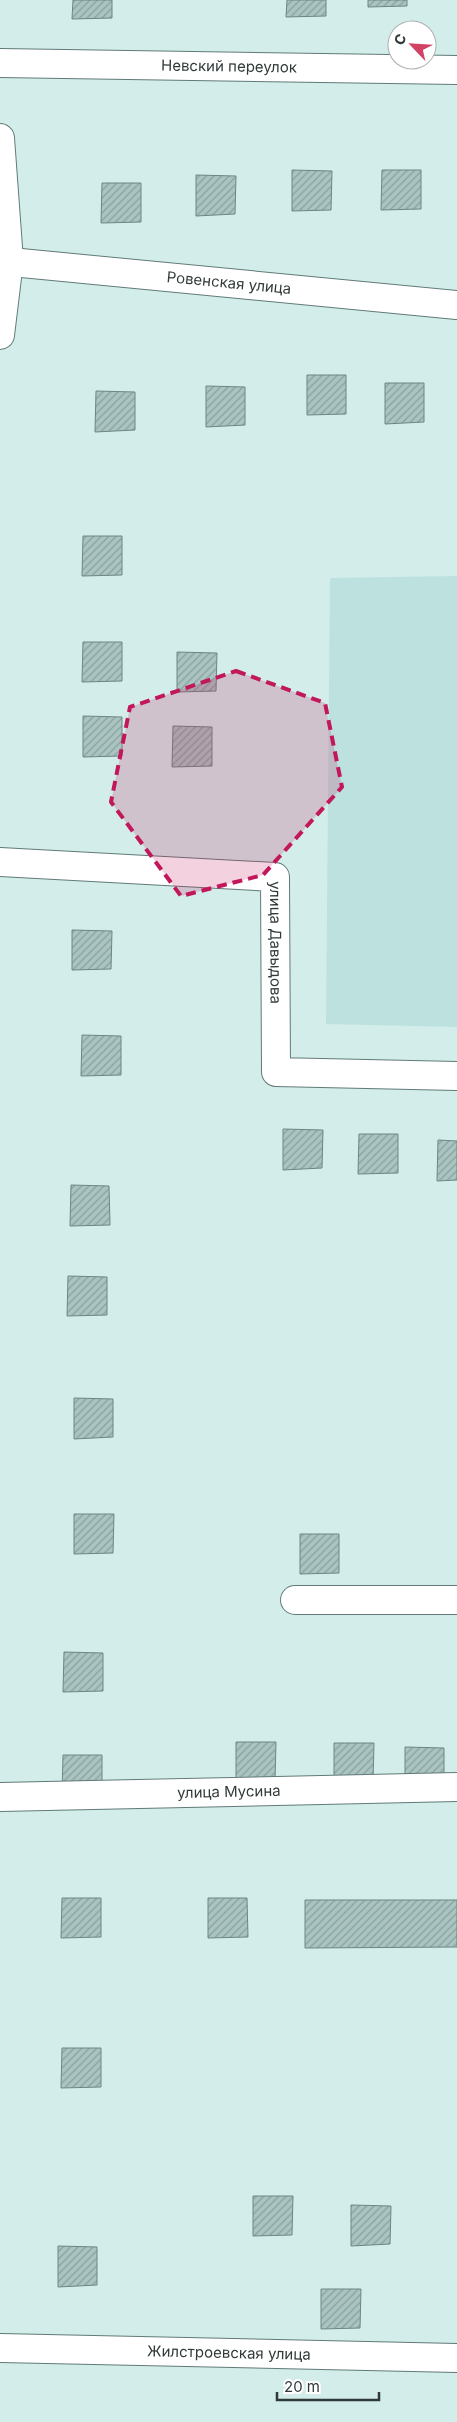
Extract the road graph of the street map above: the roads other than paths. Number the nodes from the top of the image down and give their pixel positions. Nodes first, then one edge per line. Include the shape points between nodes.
1 (0, 63) edge
2 (457, 70) edge
3 (0, 138) edge
4 (4, 261) edge
5 (457, 305) edge
6 (0, 334) edge
7 (0, 862) edge
8 (457, 1076) edge
9 (296, 1600) dead end
10 (457, 1600) edge
11 (457, 1787) edge
12 (0, 1797) edge
13 (0, 2348) edge
14 (457, 2358) edge

1 - 2 street, Невский переулок
3 - 4 street
4 - 5 street, Ровенская улица
4 - 6 street
7 - 8 street, улица Давыдова via 275,877 276,1072
9 - 10 street
11 - 12 street, улица Мусина
13 - 14 street, Жилстроевская улица

